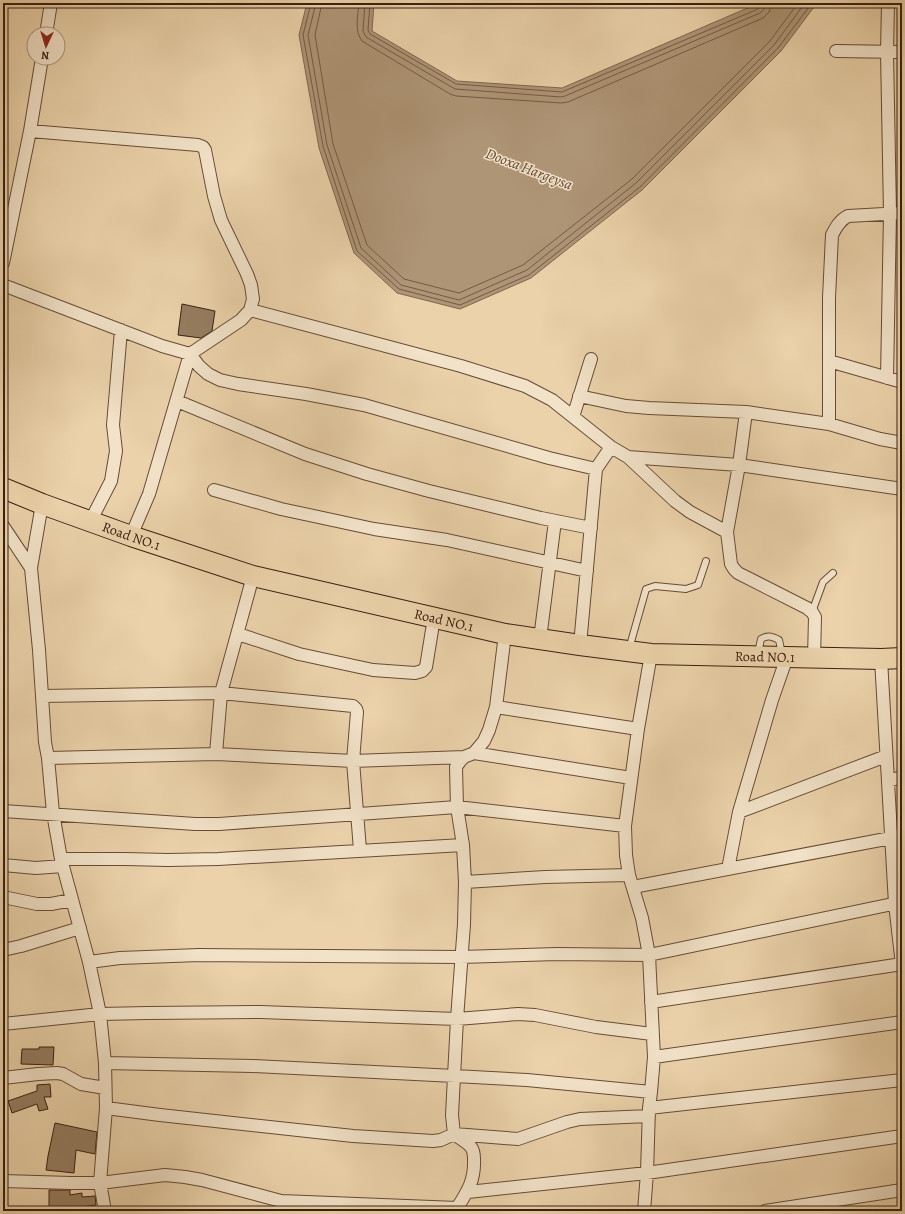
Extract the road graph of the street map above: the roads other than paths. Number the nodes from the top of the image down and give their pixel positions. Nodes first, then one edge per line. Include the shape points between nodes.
1 (51, 3) edge
2 (888, 3) edge
3 (47, 26) edge
4 (836, 52) dead end
5 (887, 52) junction
6 (902, 52) edge
7 (41, 66) edge
8 (30, 131) junction
9 (896, 213) edge
10 (3, 263) edge
11 (3, 285) edge
12 (250, 310) junction
13 (120, 330) junction
14 (190, 354) junction
15 (591, 359) dead end
16 (829, 361) junction
17 (887, 378) junction
18 (902, 382) edge
19 (580, 396) junction
20 (177, 401) junction
21 (746, 412) junction
22 (573, 417) junction
23 (829, 424) junction
24 (902, 443) edge
25 (611, 447) junction
26 (628, 457) junction
27 (739, 466) junction
28 (596, 469) junction
29 (3, 488) edge
30 (902, 489) edge
31 (214, 490) dead end
32 (42, 504) junction
33 (555, 521) junction
34 (90, 522) junction
35 (3, 526) edge
36 (591, 528) junction
37 (727, 532) junction
38 (131, 536) junction
39 (706, 561) dead end
40 (549, 563) junction
41 (31, 568) junction
42 (587, 571) junction
43 (833, 573) dead end
44 (253, 576) junction
45 (812, 612) junction
46 (434, 618) junction
47 (238, 634) junction
48 (505, 634) junction
49 (540, 639) junction
50 (580, 645) junction
51 (628, 651) junction
52 (651, 654) junction
53 (785, 657) junction
54 (814, 658) junction
55 (902, 658) edge
56 (881, 659) junction
57 (221, 693) junction
58 (42, 696) junction
59 (496, 707) junction
60 (638, 729) junction
61 (216, 754) junction
62 (469, 755) junction
63 (886, 756) junction
64 (48, 758) junction
65 (353, 761) junction
66 (902, 777) edge
67 (631, 778) junction
68 (888, 781) junction
69 (457, 807) junction
70 (3, 810) edge
71 (739, 812) junction
72 (53, 813) junction
73 (358, 814) junction
74 (624, 826) junction
75 (896, 837) edge
76 (463, 845) junction
77 (360, 850) junction
78 (62, 862) junction
79 (3, 864) edge
80 (728, 869) junction
81 (631, 881) junction
82 (465, 882) junction
83 (3, 897) edge
84 (72, 900) junction
85 (898, 903) edge
86 (80, 928) junction
87 (3, 950) edge
88 (649, 955) junction
89 (461, 957) junction
90 (902, 959) edge
91 (89, 962) junction
92 (651, 1002) junction
93 (100, 1014) junction
94 (456, 1019) junction
95 (902, 1022) edge
96 (3, 1024) edge
97 (652, 1034) junction
98 (654, 1057) junction
99 (106, 1063) junction
100 (455, 1076) junction
101 (3, 1078) edge
102 (902, 1080) edge
103 (105, 1088) junction
104 (651, 1092) junction
105 (106, 1108) junction
106 (649, 1112) junction
107 (454, 1134) junction
108 (902, 1136) edge
109 (647, 1173) junction
110 (3, 1181) edge
111 (100, 1183) junction
112 (902, 1190) edge
113 (468, 1192) junction
114 (457, 1210) edge
115 (106, 1211) edge
116 (644, 1211) edge
117 (765, 1211) edge

1 - 3 street
2 - 5 street
4 - 5 street
5 - 6 street
5 - 9 street
7 - 8 street
8 - 10 street
8 - 12 street via 203,147 221,220 251,285 253,298
9 - 16 street via 848,216 842,219 832,235
9 - 17 street
11 - 13 street
12 - 14 street via 241,320
12 - 22 street via 462,366 525,386 552,400
13 - 14 street
13 - 34 street via 113,425 116,451 111,481
14 - 20 street
14 - 28 street via 208,374 220,380 364,405
15 - 19 street
16 - 17 street
16 - 23 street
17 - 18 street
19 - 21 street via 626,406
19 - 22 street
20 - 33 street via 305,454 367,474
20 - 38 street via 148,494
21 - 23 street
21 - 27 street
22 - 25 street
23 - 24 street
25 - 26 street
25 - 28 street
26 - 27 street
26 - 37 street via 675,501
27 - 30 street
27 - 37 street
28 - 36 street
29 - 32 highway, Road NO.1
31 - 40 street via 281,509 374,529 447,540
32 - 34 highway, Road NO.1
32 - 41 street
33 - 36 street
33 - 40 street
34 - 38 highway, Road NO.1
35 - 41 street
36 - 42 street
37 - 45 street via 731,564 738,573
38 - 44 highway, Road NO.1
39 - 51 lane via 698,585 686,589 655,586 646,589
40 - 42 street
40 - 49 street
41 - 58 street
42 - 50 street
43 - 45 lane via 823,582
44 - 46 highway, Road NO.1
44 - 47 street
45 - 54 street via 815,617
46 - 47 street via 426,667 415,673 373,670 299,654
46 - 48 highway, Road NO.1
47 - 57 street
48 - 49 highway, Road NO.1
48 - 59 street
49 - 50 highway, Road NO.1
50 - 51 highway, Road NO.1
51 - 52 highway, Road NO.1
52 - 53 highway, Road NO.1
52 - 60 street
53 - 54 highway, Road NO.1
53 - 71 street
54 - 56 highway, Road NO.1
55 - 56 highway, Road NO.1
56 - 63 street
57 - 58 street
57 - 61 street
57 - 65 street via 353,706 357,712
58 - 64 street
59 - 60 street
59 - 62 street via 484,741
60 - 67 street
61 - 64 street
61 - 65 street
62 - 65 street
62 - 67 street
62 - 69 street via 460,761 456,768
63 - 68 street
63 - 71 street
64 - 72 street
65 - 73 street
66 - 68 street
67 - 74 street
68 - 75 street
69 - 73 street
69 - 74 street
69 - 76 street
70 - 72 street
71 - 80 street
72 - 73 street via 195,824
72 - 78 street
73 - 77 street
74 - 81 street
75 - 80 street
75 - 85 street
76 - 77 street
76 - 82 street
77 - 78 street via 218,859
78 - 79 street via 36,868
78 - 84 street
80 - 81 street
81 - 82 street via 545,877
81 - 88 street
82 - 89 street
83 - 84 street via 37,904
84 - 86 street
85 - 88 street
85 - 90 street
86 - 87 street
86 - 91 street
88 - 89 street
88 - 92 street
89 - 91 street via 199,955 120,958
89 - 94 street
90 - 92 street
91 - 93 street
92 - 97 street
93 - 94 street via 260,1012
93 - 96 street
93 - 99 street
94 - 97 street via 535,1015 596,1027
94 - 100 street
95 - 98 street
97 - 98 street
98 - 104 street
99 - 100 street via 252,1066
99 - 103 street
100 - 104 street
100 - 107 street via 452,1115
101 - 103 street via 57,1073 81,1084
102 - 106 street
103 - 105 street
104 - 106 street
105 - 107 street via 353,1136 433,1141
105 - 111 street
106 - 107 street via 580,1119 518,1139
106 - 109 street
107 - 113 street via 474,1152 474,1174
108 - 109 street
109 - 113 street
109 - 116 street
110 - 111 street
111 - 114 street via 165,1175 202,1180 281,1201
111 - 115 street
112 - 117 street
113 - 114 street

